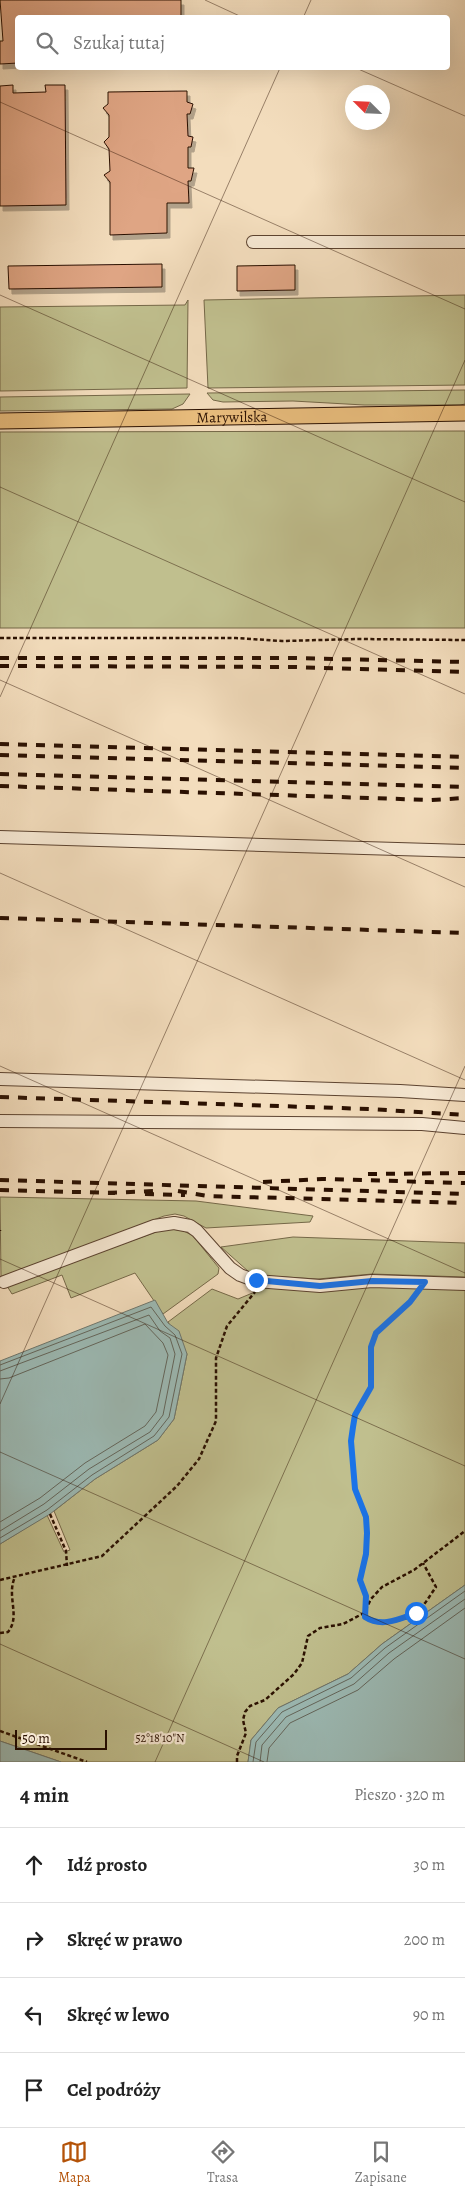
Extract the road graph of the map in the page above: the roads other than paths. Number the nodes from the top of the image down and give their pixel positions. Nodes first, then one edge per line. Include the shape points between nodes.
1 (253, 242) dead end
2 (465, 242) edge
3 (465, 413) edge
4 (0, 420) edge
5 (0, 837) edge
6 (465, 851) edge
7 (0, 1079) edge
8 (465, 1095) edge
9 (0, 1121) edge
10 (465, 1128) edge
11 (4, 1282) dead end
12 (465, 1284) edge

1 - 2 lane
3 - 4 main road, Marywilska
5 - 6 lane
7 - 8 lane
9 - 10 lane via 422,1124
11 - 12 lane via 144,1230 174,1223 197,1231 230,1268 264,1282 320,1286 372,1281

